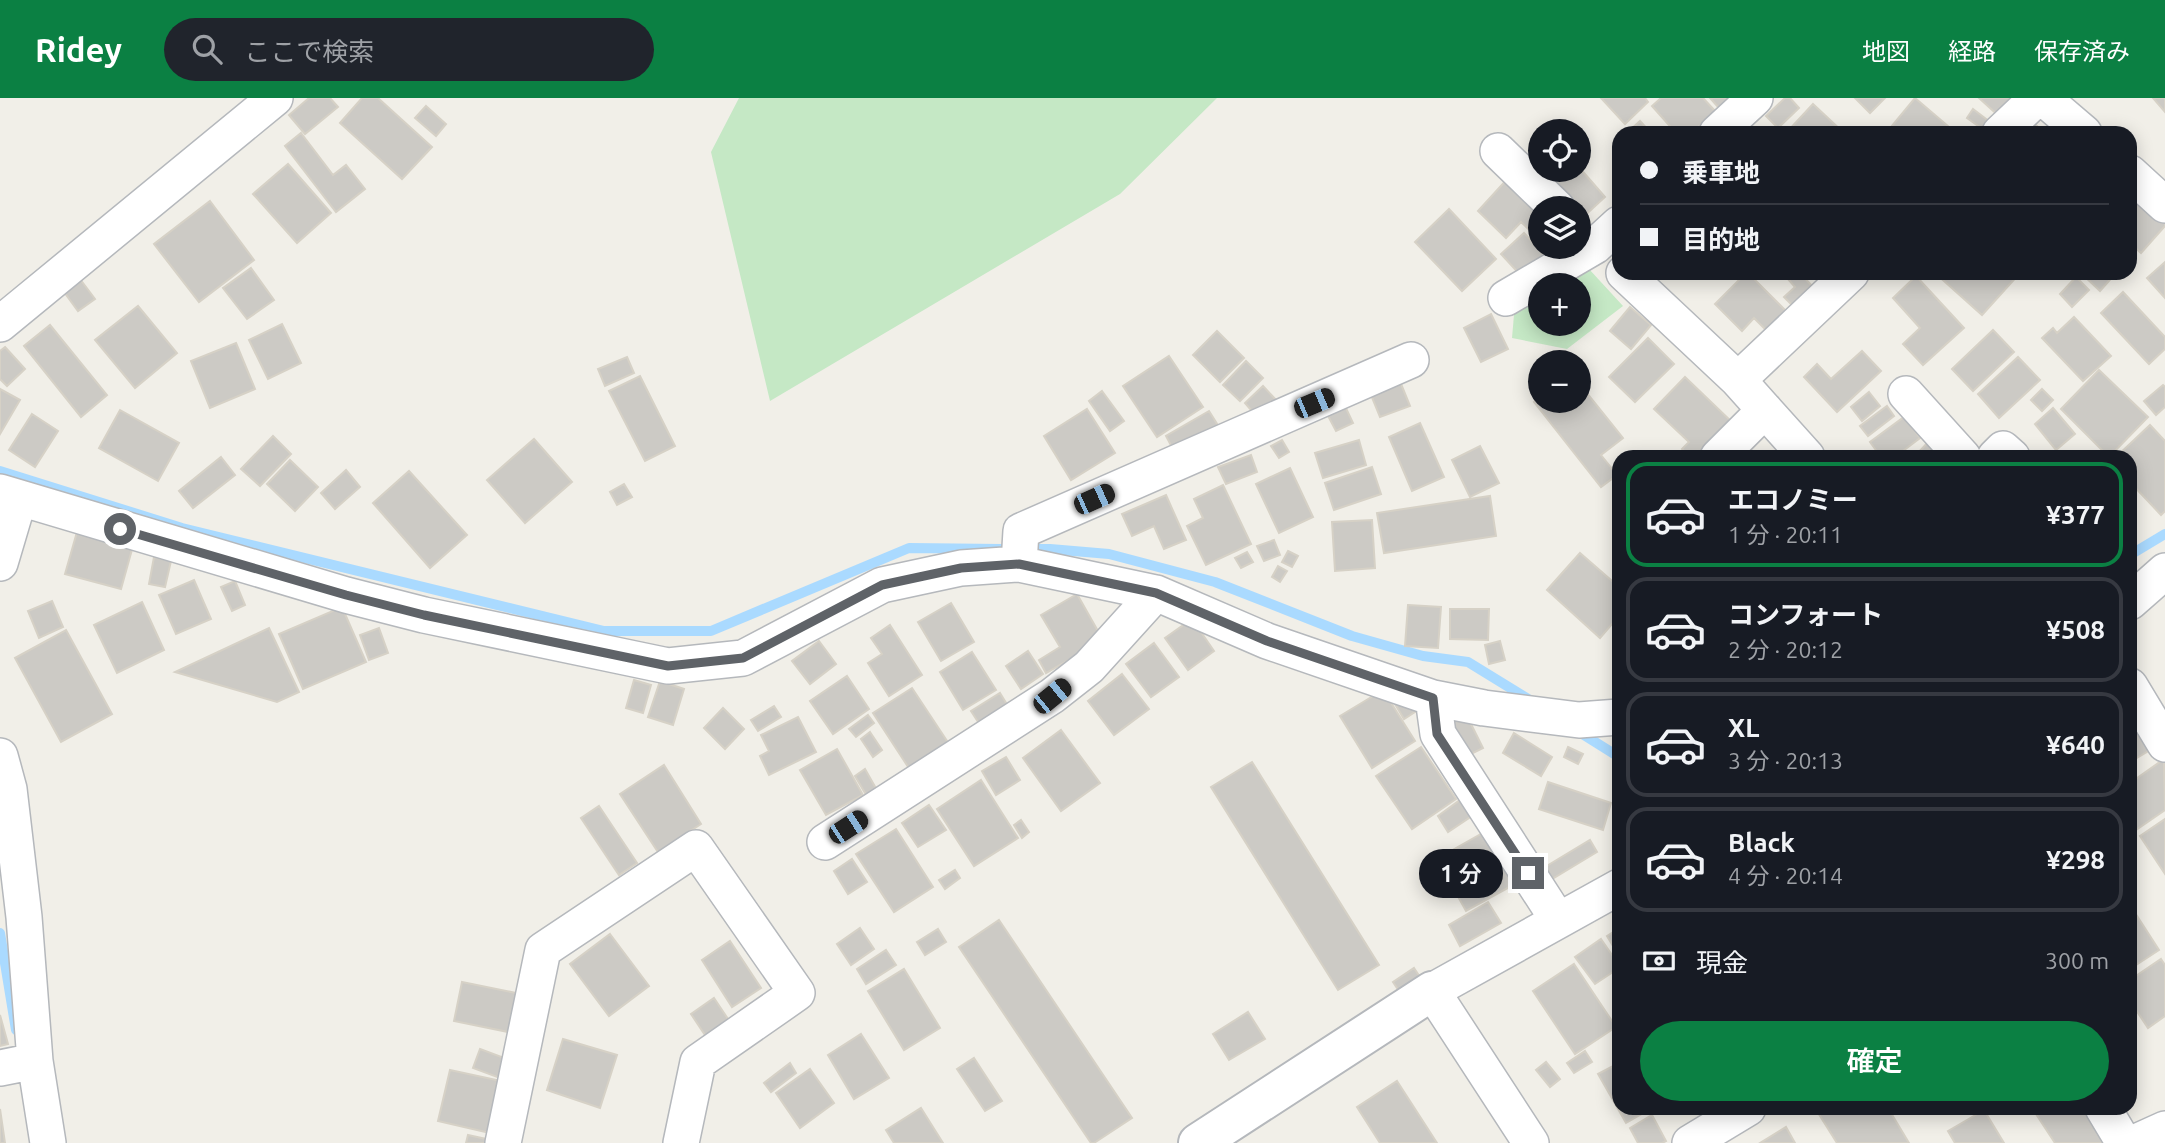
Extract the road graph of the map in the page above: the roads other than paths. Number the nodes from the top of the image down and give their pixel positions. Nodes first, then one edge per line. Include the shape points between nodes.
1 (275, 98) edge
2 (1755, 98) edge
3 (2037, 98) edge
4 (2043, 98) edge
5 (1725, 126) edge
6 (2007, 126) edge
7 (2076, 126) edge
8 (1498, 151) dead end
9 (2137, 179) edge
10 (1545, 196) edge
11 (2165, 205) edge
12 (1603, 242) edge
13 (1631, 280) edge
14 (1844, 280) edge
15 (1506, 298) dead end
16 (0, 324) edge
17 (1411, 360) dead end
18 (1738, 380) junction
19 (1906, 394) dead end
20 (1765, 411) junction
21 (1725, 450) edge
22 (1801, 450) edge
23 (1957, 450) edge
24 (10, 496) edge
25 (0, 563) edge
26 (1019, 564) junction
27 (2165, 571) edge
28 (1156, 593) junction
29 (2137, 597) edge
30 (1433, 698) junction
31 (2137, 698) edge
32 (1612, 718) edge
33 (2165, 744) edge
34 (0, 756) edge
35 (825, 842) dead end
36 (1612, 891) edge
37 (1558, 920) junction
38 (1432, 991) junction
39 (36, 1061) junction
40 (0, 1068) edge
41 (1736, 1115) edge
42 (2107, 1115) edge
43 (2165, 1129) edge
44 (48, 1143) edge
45 (503, 1143) edge
46 (681, 1143) edge
47 (1198, 1143) edge
48 (1531, 1143) edge
49 (1690, 1143) edge
50 (2124, 1143) edge
51 (2134, 1143) edge

1 - 16 street
2 - 5 street
3 - 6 street
4 - 7 street
8 - 10 street
9 - 11 street
12 - 15 street
13 - 18 street
14 - 18 street
17 - 26 street via 1021,531
18 - 20 street
19 - 23 street
20 - 21 street
20 - 22 street
24 - 25 street
24 - 26 street via 346,595 668,666 743,658 882,585 961,568
26 - 28 street
27 - 29 street
28 - 30 street via 1267,641
28 - 35 street via 1089,667 1052,696
30 - 32 street via 1580,720
30 - 37 street via 1437,734
31 - 33 street
34 - 39 street via 9,789
36 - 37 street
37 - 38 street
38 - 47 street
38 - 48 street
39 - 40 street
39 - 44 street
41 - 49 street
42 - 50 street
43 - 51 street
45 - 46 street via 543,950 696,848 797,993 698,1062

